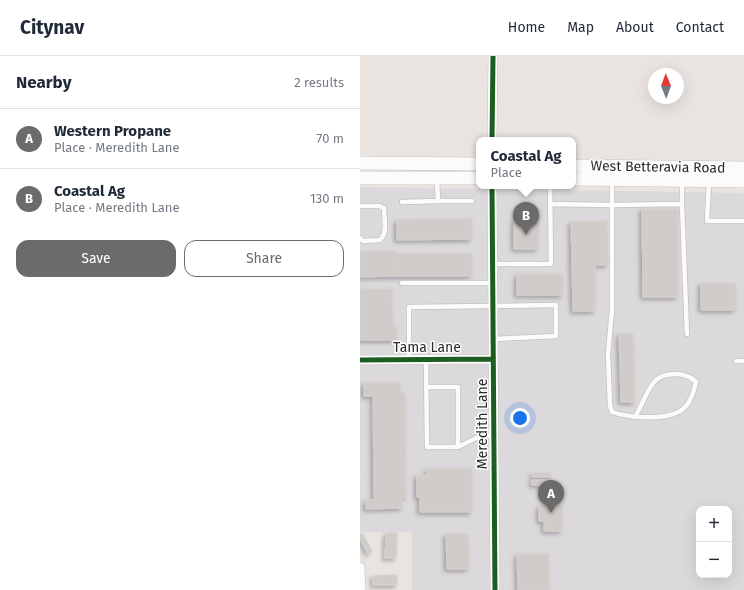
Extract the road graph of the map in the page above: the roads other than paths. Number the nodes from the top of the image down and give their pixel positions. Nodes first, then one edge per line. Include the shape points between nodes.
1 (493, 56) edge
2 (492, 137) edge
3 (360, 163) edge
4 (476, 164) edge
5 (576, 166) edge
6 (744, 168) edge
7 (360, 178) edge
8 (437, 178) junction
9 (476, 178) edge
10 (576, 179) edge
11 (612, 180) junction
12 (682, 180) junction
13 (709, 180) junction
14 (744, 181) edge
15 (492, 189) edge
16 (550, 189) edge
17 (438, 201) junction
18 (472, 201) dead end
19 (402, 202) dead end
20 (550, 204) junction
21 (682, 204) junction
22 (612, 205) junction
23 (360, 206) edge
24 (744, 221) edge
25 (360, 238) edge
26 (493, 264) junction
27 (402, 283) dead end
28 (493, 283) junction
29 (493, 306) junction
30 (687, 334) dead end
31 (493, 339) junction
32 (409, 359) junction
33 (426, 359) junction
34 (493, 359) junction
35 (360, 360) edge
36 (736, 361) dead end
37 (744, 362) edge
38 (426, 387) junction
39 (635, 417) junction
40 (494, 436) junction
41 (458, 447) junction
42 (360, 567) edge
43 (361, 590) edge
44 (495, 590) edge

1 - 2 street
3 - 4 main road
5 - 6 main road, West Betteravia Road
7 - 8 main road
8 - 9 main road
8 - 17 lane
10 - 11 main road, West Betteravia Road
11 - 12 main road, West Betteravia Road
11 - 22 lane
12 - 13 main road, West Betteravia Road
12 - 21 lane
13 - 14 main road, West Betteravia Road
13 - 24 lane via 707,221
15 - 26 street, Meredith Lane
16 - 20 lane
17 - 18 lane
17 - 19 lane
20 - 22 lane
20 - 26 lane via 551,264
21 - 22 lane
21 - 30 lane
22 - 39 lane via 612,310 608,354 610,406 612,412
23 - 25 lane via 384,208 385,226 384,237 380,240 363,241
26 - 28 street, Meredith Lane
27 - 28 lane
28 - 29 street, Meredith Lane
29 - 31 street, Meredith Lane
29 - 31 lane via 556,305 556,336
29 - 32 lane via 409,307
31 - 34 street, Meredith Lane
32 - 33 street, Tama Lane
32 - 35 street, Tama Lane
33 - 34 street, Tama Lane
33 - 38 lane
34 - 40 street, Meredith Lane
36 - 37 lane
38 - 41 lane via 427,447
38 - 41 lane via 458,387
39 - 39 lane via 668,415 683,409 693,395 696,382 691,376 678,374 667,375 655,381
40 - 41 lane via 480,436
40 - 44 street, Meredith Lane
42 - 43 street

